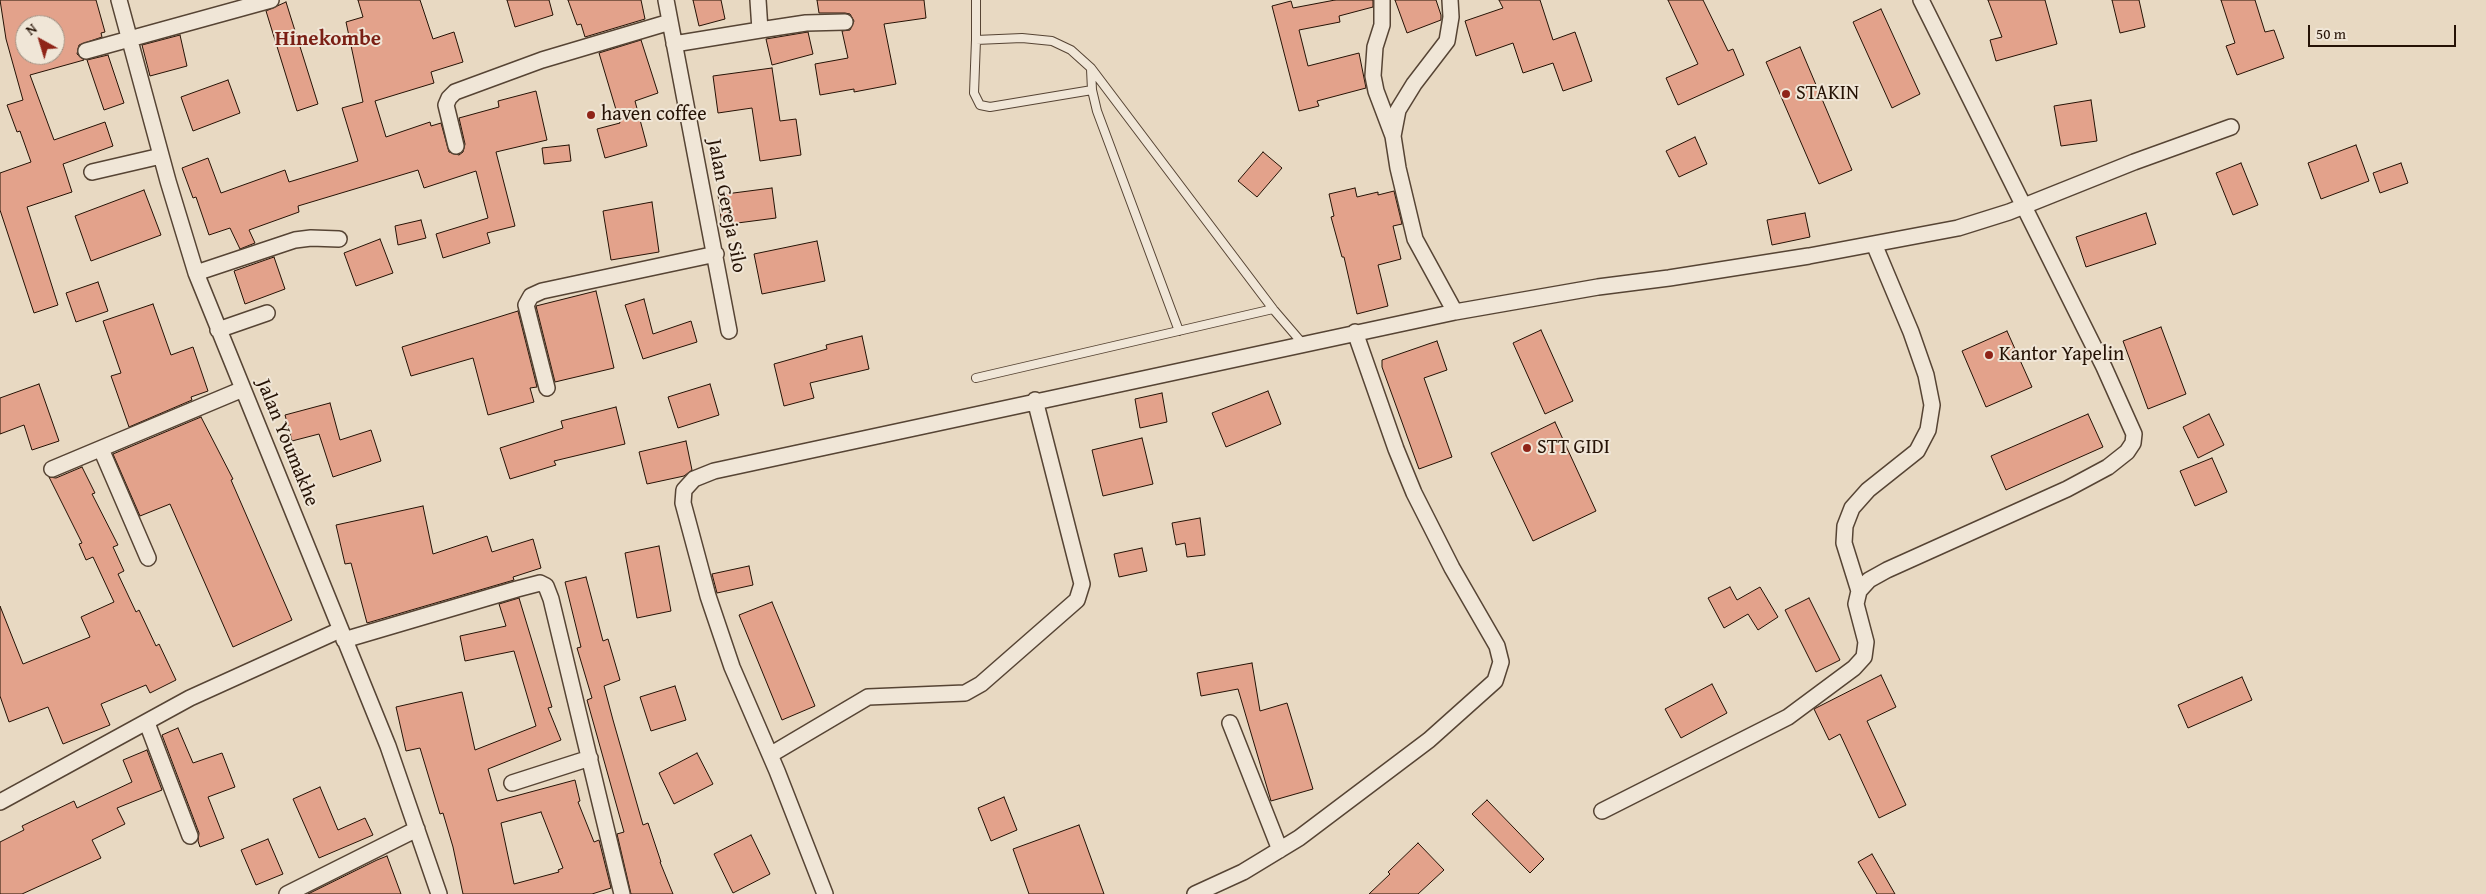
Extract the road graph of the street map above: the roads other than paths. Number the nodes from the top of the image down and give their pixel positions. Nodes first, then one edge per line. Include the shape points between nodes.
1 (119, 0) edge
2 (271, 0) edge
3 (666, 0) edge
4 (758, 0) edge
5 (976, 0) edge
6 (1382, 0) edge
7 (1450, 0) edge
8 (1921, 0) edge
9 (670, 22) junction
10 (845, 22) dead end
11 (760, 30) junction
12 (129, 38) junction
13 (976, 40) junction
14 (674, 44) junction
15 (86, 51) dead end
16 (1091, 68) junction
17 (1092, 90) junction
18 (2231, 127) dead end
19 (1393, 136) junction
20 (456, 146) dead end
21 (161, 156) junction
22 (92, 172) dead end
23 (2025, 206) junction
24 (339, 240) dead end
25 (1874, 244) junction
26 (716, 254) junction
27 (196, 273) junction
28 (1273, 309) junction
29 (1455, 312) junction
30 (267, 313) dead end
31 (218, 330) junction
32 (730, 331) dead end
33 (1179, 331) junction
34 (1355, 332) junction
35 (1308, 343) junction
36 (976, 378) dead end
37 (547, 388) dead end
38 (243, 389) junction
39 (1035, 400) junction
40 (101, 449) junction
41 (52, 469) dead end
42 (148, 558) dead end
43 (1859, 591) junction
44 (342, 635) junction
45 (147, 723) junction
46 (1230, 723) dead end
47 (770, 755) junction
48 (590, 758) junction
49 (512, 783) dead end
50 (0, 802) edge
51 (1602, 811) dead end
52 (417, 829) junction
53 (190, 836) dead end
54 (1280, 850) junction
55 (287, 894) edge
56 (438, 894) edge
57 (622, 894) edge
58 (825, 894) edge
59 (1195, 894) edge

1 - 12 street, Jalan Youmakhe
2 - 12 street
3 - 9 street, Jalan Gereja Silo
4 - 11 street
5 - 13 lane
6 - 19 street via 1382,24 1375,48 1373,76
7 - 19 street via 1447,41 1398,110
8 - 23 street
9 - 14 street, Jalan Gereja Silo
9 - 20 street via 542,60 455,92 446,105
10 - 11 street via 806,23
11 - 14 street
12 - 15 street
12 - 21 street, Jalan Youmakhe
13 - 16 lane via 1052,40 1071,50
13 - 17 lane via 974,93 980,105 990,107
14 - 26 street, Jalan Gereja Silo
16 - 17 lane
16 - 28 lane
17 - 33 lane
18 - 23 street
19 - 29 street via 1415,239
21 - 22 street
21 - 27 street, Jalan Youmakhe
23 - 25 street via 1958,228
23 - 43 street via 2125,412 2134,434 2133,443 2108,467 2058,493 1886,570 1869,580
24 - 27 street via 295,240
25 - 29 street
25 - 43 street via 1911,332 1926,375 1932,405 1928,430 1917,451 1868,490 1852,508 1845,526 1844,543
26 - 32 street, Jalan Gereja Silo
26 - 37 street via 531,296 526,305
27 - 31 street, Jalan Youmakhe
28 - 33 lane
28 - 35 lane
29 - 34 street
30 - 31 street
31 - 38 street, Jalan Youmakhe
33 - 36 lane
34 - 35 street
34 - 54 street via 1414,493 1496,646 1501,662 1495,681 1429,740
35 - 39 street
38 - 40 street
38 - 44 street, Jalan Youmakhe
39 - 47 street via 1082,584 1077,600 981,684 965,693 868,697
39 - 47 street via 714,471 694,479 684,490 683,503 708,596 732,667
40 - 41 street
40 - 42 street
43 - 51 street via 1856,604 1866,642 1864,657 1854,668 1788,718
44 - 45 street via 233,677
44 - 48 street via 540,583 546,586 551,599
44 - 52 street, Jalan Youmakhe via 388,746
45 - 50 street
45 - 53 street
46 - 54 street
47 - 58 street
48 - 49 street
48 - 57 street
52 - 55 street
52 - 56 street, Jalan Youmakhe
54 - 59 street via 1243,872

